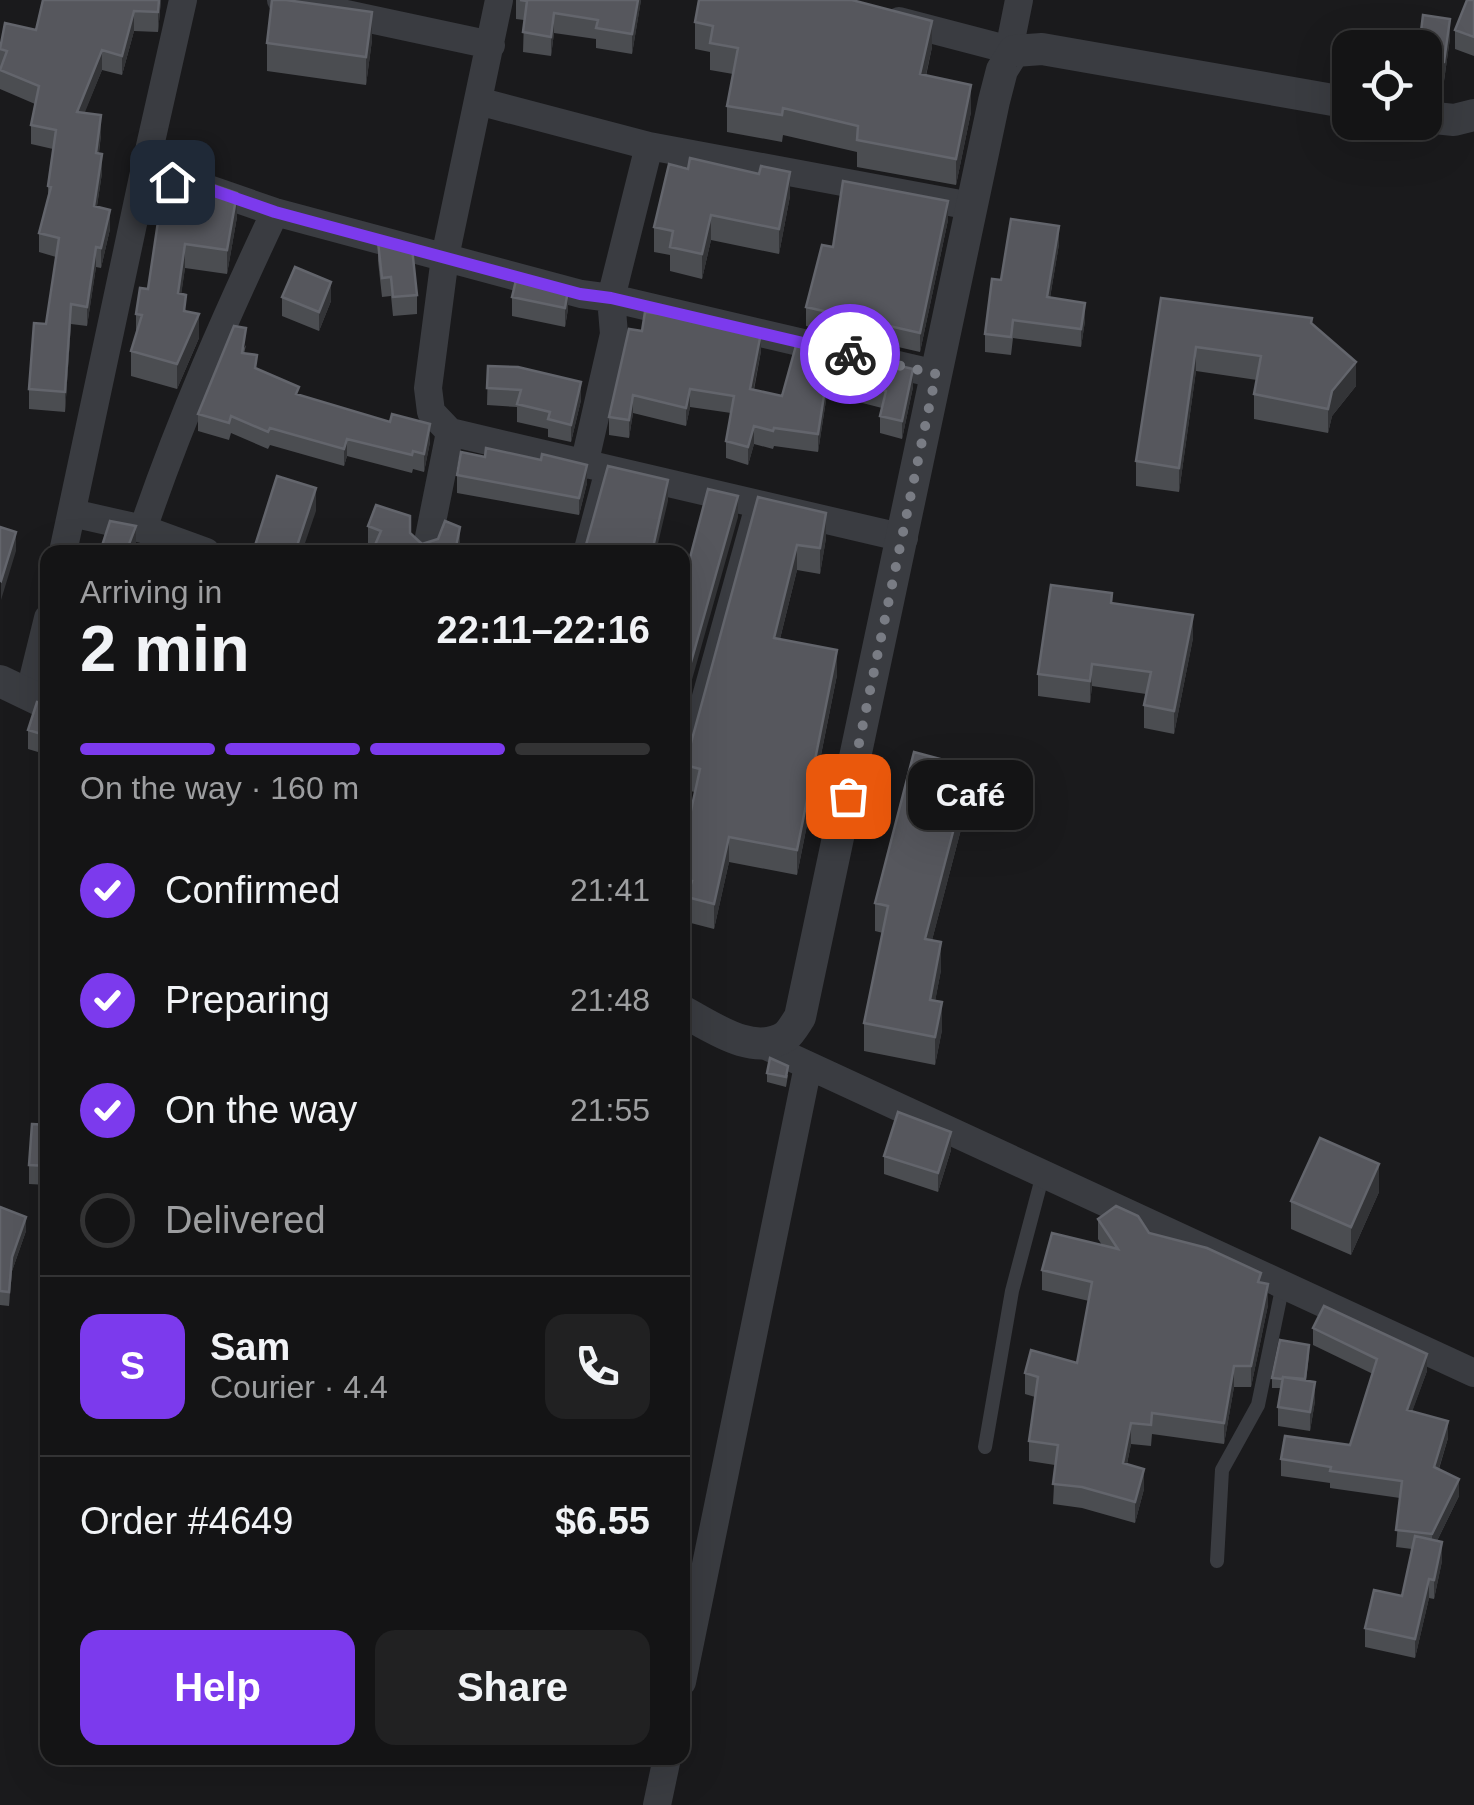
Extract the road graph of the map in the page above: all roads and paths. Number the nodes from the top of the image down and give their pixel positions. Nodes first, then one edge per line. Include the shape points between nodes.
1 (183, 0) edge
2 (280, 0) edge
3 (499, 0) edge
4 (1019, 0) edge
5 (877, 16) edge
6 (490, 45) junction
7 (1011, 51) junction
8 (478, 101) junction
9 (1332, 101) edge
10 (1474, 116) edge
11 (1442, 119) edge
12 (650, 146) junction
13 (143, 177) junction
14 (972, 206) junction
15 (275, 212) junction
16 (445, 257) junction
17 (611, 298) junction
18 (936, 374) junction
19 (450, 432) junction
20 (593, 467) junction
21 (752, 505) junction
22 (72, 513) junction
23 (143, 529) junction
24 (904, 538) junction
25 (65, 545) edge
26 (187, 545) edge
27 (427, 545) edge
28 (581, 545) edge
29 (40, 645) edge
30 (26, 693) edge
31 (690, 729) edge
32 (690, 1016) edge
33 (762, 1044) junction
34 (808, 1066) junction
35 (1042, 1174) junction
36 (1283, 1284) junction
37 (1474, 1372) edge
38 (985, 1447) dead end
39 (1217, 1561) dead end
40 (690, 1643) edge
41 (666, 1765) edge
42 (658, 1805) edge

1 - 13 street
2 - 6 street
3 - 6 street
4 - 7 street
5 - 7 street
6 - 8 street
7 - 9 street via 1042,48
7 - 14 street
8 - 12 street
8 - 16 street
10 - 11 street
12 - 14 street
12 - 17 street
13 - 15 street via 200,186
13 - 22 street
14 - 18 street
15 - 16 street
15 - 23 street via 211,349
16 - 17 street
16 - 19 street via 428,388 431,412
17 - 18 street
17 - 20 street via 614,334
18 - 24 street
19 - 20 street
19 - 27 street
20 - 21 street
20 - 28 lane
21 - 24 street
21 - 31 lane
22 - 23 street
22 - 25 street
23 - 26 street
24 - 33 street via 800,1017 786,1036
29 - 30 street
32 - 33 street via 734,1039
33 - 34 street
34 - 35 street
34 - 40 street
35 - 36 street
35 - 38 lane via 1012,1291
36 - 37 street
36 - 39 lane via 1258,1405 1222,1470
41 - 42 street

